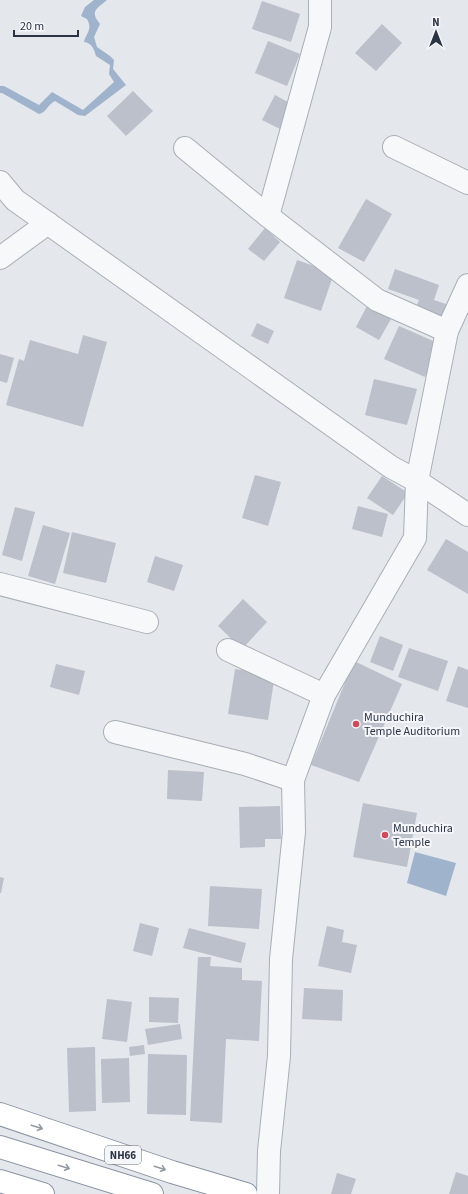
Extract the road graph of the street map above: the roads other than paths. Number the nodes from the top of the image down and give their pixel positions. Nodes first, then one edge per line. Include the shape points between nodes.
1 (320, 0) edge
2 (394, 147) dead end
3 (185, 148) dead end
4 (0, 182) edge
5 (468, 183) edge
6 (268, 216) junction
7 (48, 223) junction
8 (0, 258) edge
9 (468, 285) edge
10 (447, 331) junction
11 (417, 481) junction
12 (468, 516) edge
13 (0, 584) edge
14 (147, 622) dead end
15 (228, 650) dead end
16 (324, 695) junction
17 (115, 732) dead end
18 (293, 780) junction
19 (0, 1114) edge
20 (0, 1147) edge
21 (0, 1181) edge
22 (43, 1194) edge
23 (152, 1194) edge
24 (246, 1194) edge
25 (268, 1194) edge

1 - 6 street via 320,27
2 - 5 street
3 - 6 street
4 - 7 street via 14,200
6 - 10 street via 377,300
7 - 8 street
7 - 11 street via 391,467
9 - 10 street
10 - 11 street
11 - 12 street
11 - 16 street via 415,538
13 - 14 street
15 - 16 street
16 - 18 street
17 - 18 street via 245,764
18 - 25 street via 294,832 281,959 279,1056 269,1151
19 -> 24 highway, NH66
20 -> 23 highway
21 - 22 highway

